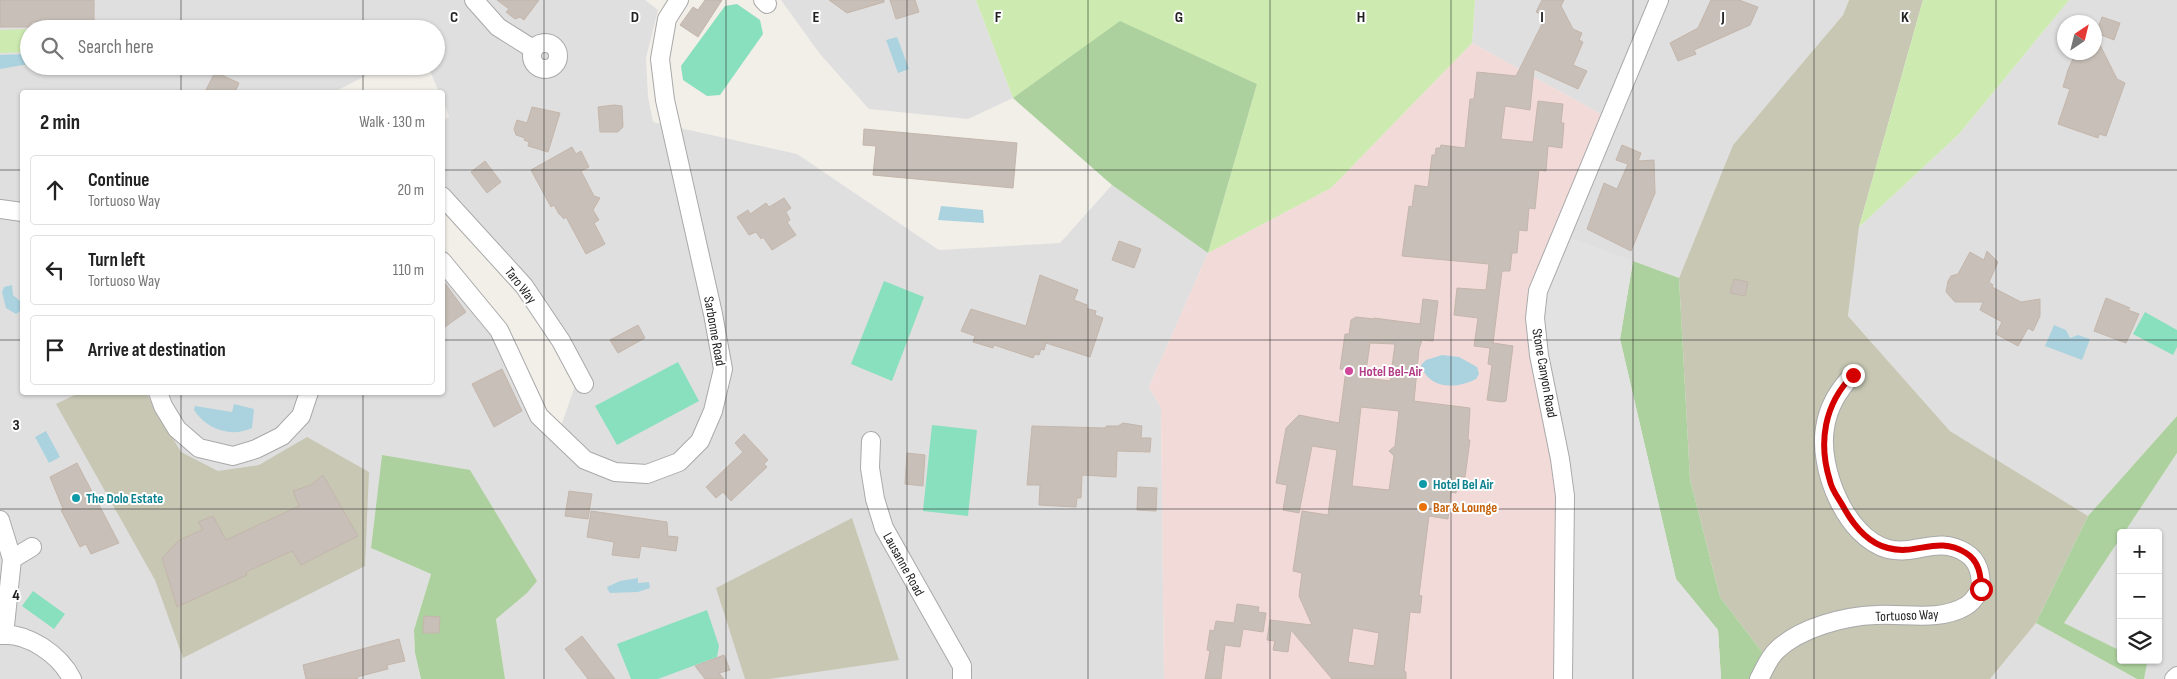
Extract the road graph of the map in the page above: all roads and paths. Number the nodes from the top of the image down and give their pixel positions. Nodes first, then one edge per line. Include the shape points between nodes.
1 (474, 0) edge
2 (679, 0) edge
3 (1659, 0) edge
4 (533, 49) dead end
5 (445, 199) edge
6 (0, 209) edge
7 (20, 212) edge
8 (445, 265) edge
9 (1853, 375) dead end
10 (584, 384) dead end
11 (159, 395) edge
12 (308, 395) edge
13 (871, 441) dead end
14 (0, 520) edge
15 (32, 547) dead end
16 (12, 559) junction
17 (2, 635) edge
18 (2177, 676) edge
19 (72, 679) edge
20 (962, 679) edge
21 (1563, 679) edge
22 (1759, 679) edge
23 (2174, 679) edge

1 - 4 street via 498,26
2 - 8 street, Sarbonne Road via 667,20 660,59 723,370 713,411 700,441 679,462 648,474 615,472 585,460 539,416 499,330
3 - 21 street, Stone Canyon Road via 1538,291 1539,354 1565,496
5 - 10 street, Taro Way via 524,286 561,341
6 - 7 street
9 - 22 street, Tortuoso Way via 1840,388 1824,430 1830,482 1852,522 1868,538 1887,548 1909,551 1932,544 1951,545 1968,554 1981,572 1981,589 1968,605 1950,613 1874,615 1822,625 1797,634 1775,651
11 - 12 street via 177,429 199,448 233,456 282,436 301,416
13 - 20 street, Lausanne Road via 870,468 884,528 962,666
14 - 16 street
15 - 16 street
16 - 17 street
17 - 19 street via 21,638 43,648 58,659
18 - 23 street

